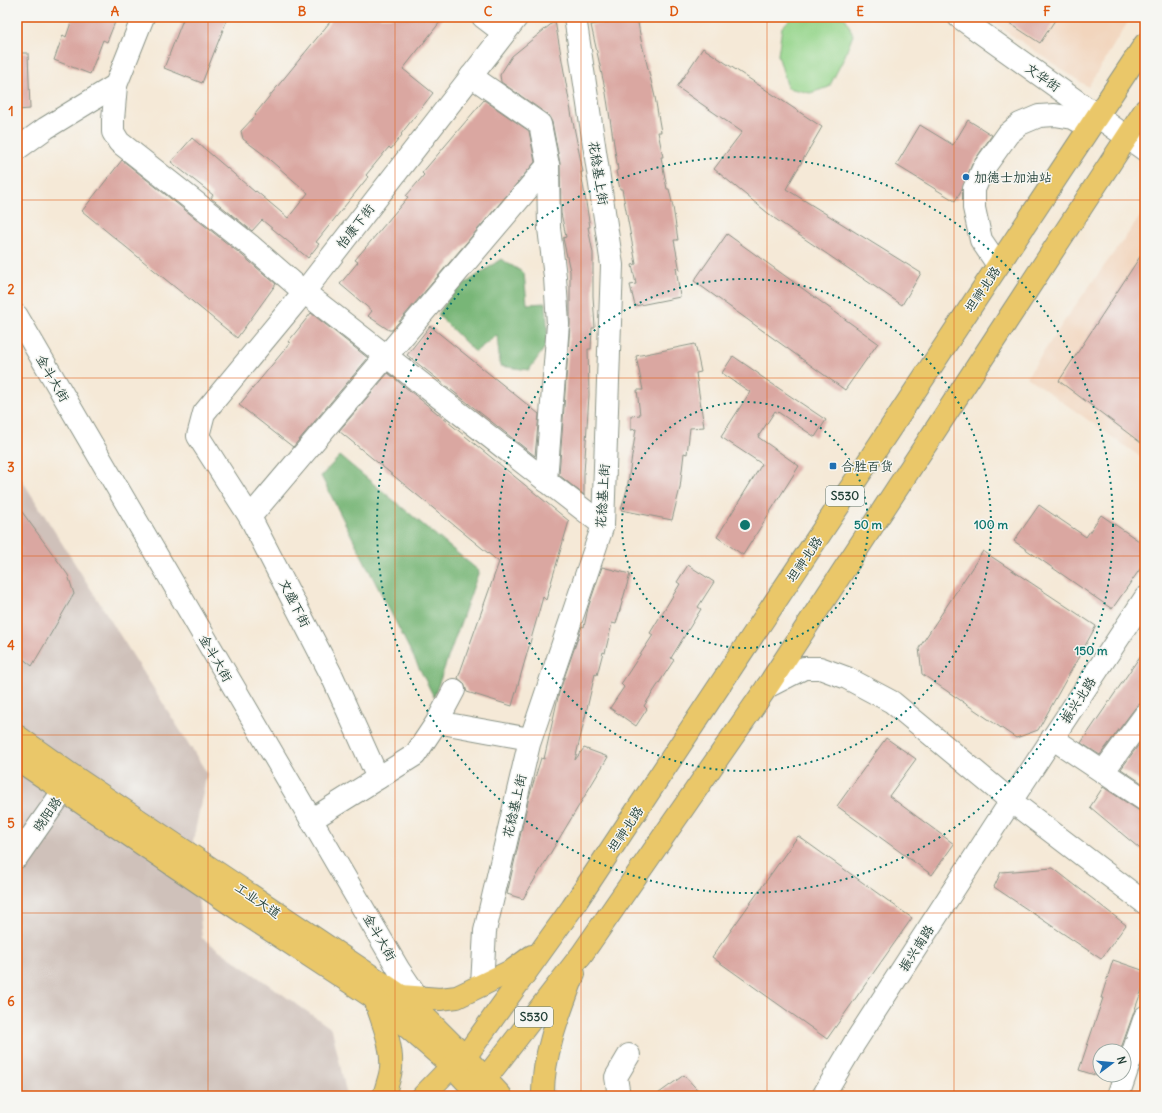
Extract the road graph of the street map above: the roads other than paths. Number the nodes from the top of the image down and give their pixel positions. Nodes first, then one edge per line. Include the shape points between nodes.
1 (143, 17) edge
2 (483, 17) edge
3 (575, 17) edge
4 (959, 17) edge
5 (510, 25) edge
6 (1145, 44) edge
7 (471, 76) junction
8 (116, 85) junction
9 (1145, 110) edge
10 (1093, 121) junction
11 (1128, 136) junction
12 (17, 149) edge
13 (1145, 150) edge
14 (548, 165) junction
15 (998, 265) junction
16 (304, 292) junction
17 (17, 316) edge
18 (386, 356) junction
19 (198, 436) joint
20 (546, 481) junction
21 (250, 517) junction
22 (603, 525) junction
23 (1145, 598) edge
24 (767, 687) junction
25 (454, 690) dead end
26 (1145, 715) edge
27 (436, 722) junction
28 (17, 736) edge
29 (1052, 738) junction
30 (530, 739) junction
31 (17, 759) edge
32 (1103, 772) junction
33 (378, 778) junction
34 (64, 790) junction
35 (1145, 800) edge
36 (1011, 801) junction
37 (311, 820) junction
38 (17, 857) edge
39 (1145, 903) edge
40 (544, 947) junction
41 (582, 954) junction
42 (482, 985) junction
43 (410, 997) junction
44 (374, 998) junction
45 (1145, 1017) edge
46 (629, 1055) dead end
47 (459, 1061) junction
48 (479, 1091) edge
49 (384, 1096) edge
50 (423, 1096) edge
51 (501, 1096) edge
52 (543, 1096) edge
53 (619, 1096) edge
54 (823, 1096) edge
55 (1118, 1096) edge

1 - 8 street
2 - 5 street
3 - 22 street, 花稔基上街 via 612,265
4 - 10 street, 文华街
5 - 7 street, 怡康下街
6 - 10 main road, 坦神北路 / S530
7 - 14 street via 540,124
7 - 16 street, 怡康下街
8 - 12 street
8 - 16 street via 113,132 119,142 252,246
9 - 11 main road, S530
10 - 11 street, 文华街
10 - 15 main road, 坦神北路 / S530
10 - 15 street via 1055,115 1039,116 1020,124 1008,134 984,169 974,189 974,208 981,240
11 - 13 street, 文华街
11 - 24 main road, S530
14 - 18 street
14 - 20 street via 549,228 558,324
15 - 40 main road, 坦神北路 / S530
16 - 18 street
16 - 19 street, 怡康下街 via 204,413
17 - 37 street, 金斗大街
18 - 20 street
18 - 21 street
19 - 21 street, 文盛下街
20 - 22 street
21 - 33 street, 文盛下街 via 332,676
22 - 30 street, 花稔基上街
23 - 29 street, 振兴北路
24 - 36 street via 804,668 820,668 847,678 892,702
24 - 41 main road, S530
25 - 27 street
26 - 32 street
27 - 30 street
27 - 33 street via 415,755
28 - 43 main road, 工业大道 via 77,779
29 - 32 street
29 - 36 street, 振兴北路
30 - 42 street, 花稔基上街 via 484,931
31 - 34 main road, 工业大道
32 - 35 street
33 - 37 street
34 - 38 street, 晓阳路
34 - 44 main road, 工业大道
36 - 39 street
36 - 54 street, 振兴南路 via 855,1042
37 - 43 street, 金斗大街 via 399,970
40 - 42 main road via 513,970
40 - 47 main road, 坦神北路 / S530
41 - 48 main road, S530
41 - 52 main road via 548,1052 542,1081
42 - 43 main road via 457,997
43 - 47 main road, 工业大道 via 410,1002
44 - 47 main road, 工业大道
44 - 49 main road via 390,1049 391,1069
45 - 55 street
46 - 53 street via 616,1077
47 - 48 main road
47 - 50 main road, S530
48 - 51 main road

